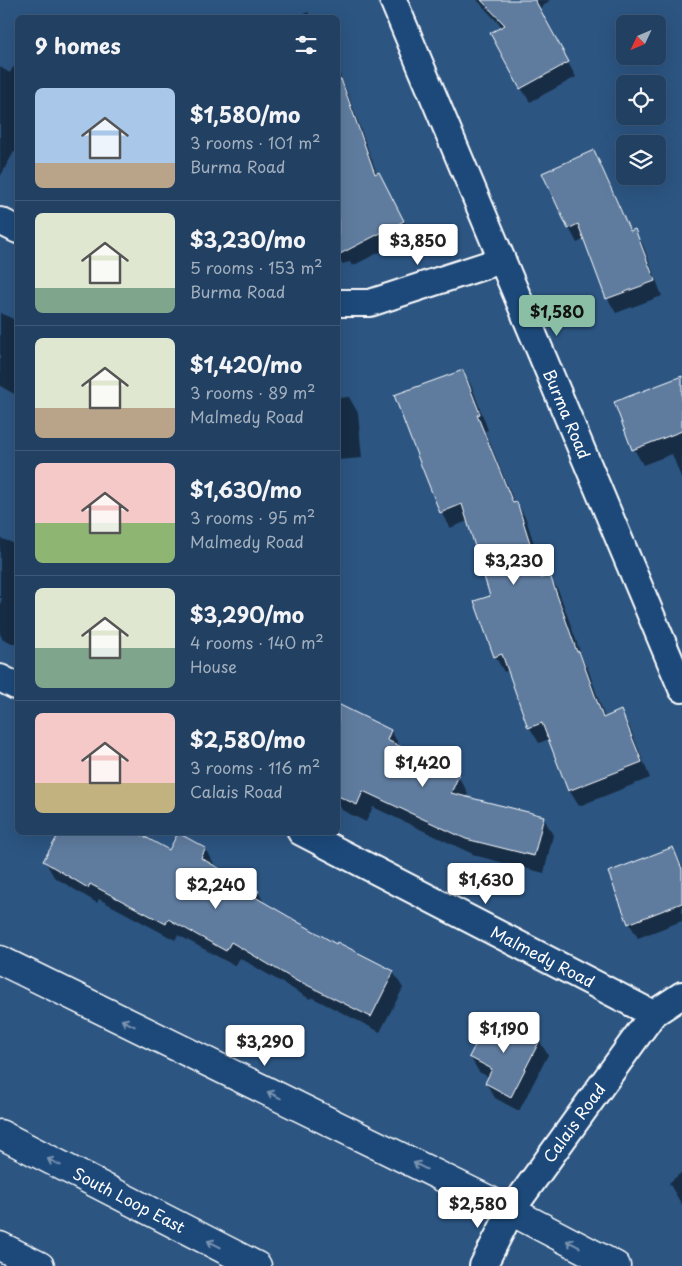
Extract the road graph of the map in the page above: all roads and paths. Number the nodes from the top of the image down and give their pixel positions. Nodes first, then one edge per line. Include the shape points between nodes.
1 (393, 0) edge
2 (0, 221) edge
3 (15, 228) edge
4 (502, 260) junction
5 (340, 302) edge
6 (0, 678) edge
7 (15, 686) edge
8 (682, 689) edge
9 (307, 835) edge
10 (0, 960) edge
11 (682, 995) edge
12 (653, 1014) junction
13 (0, 1134) edge
14 (511, 1211) junction
15 (0, 1246) edge
16 (40, 1266) edge
17 (257, 1266) edge
18 (483, 1266) edge
19 (616, 1266) edge

1 - 4 street, Burma Road
2 - 3 street
4 - 5 street via 370,303
4 - 8 street, Burma Road
6 - 7 street
9 - 12 street, Malmedy Road
14 -> 10 main road
11 - 12 street, Calais Road
12 - 14 street, Calais Road
17 -> 13 main road, South Loop East
14 - 18 street, Calais Road
19 -> 14 main road
15 - 16 main road

